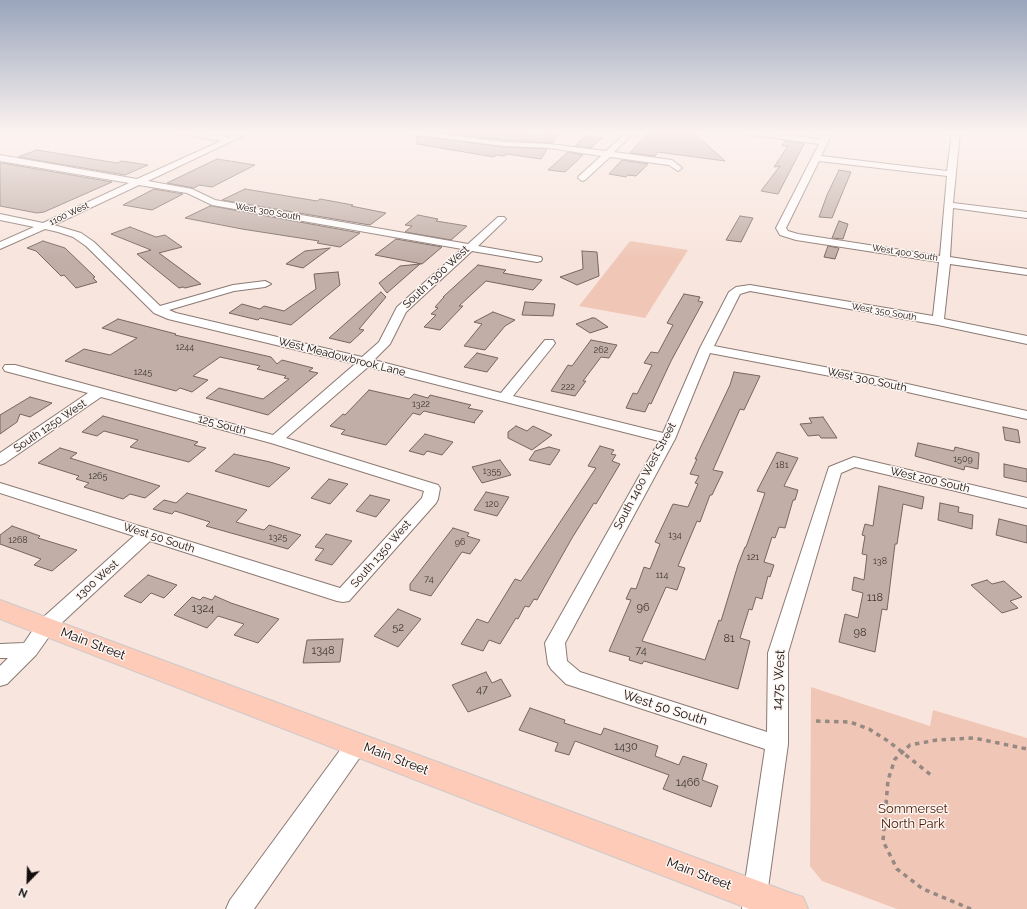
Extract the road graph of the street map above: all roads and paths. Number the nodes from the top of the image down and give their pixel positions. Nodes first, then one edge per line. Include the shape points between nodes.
1 (94, 174) edge
2 (154, 174) edge
3 (586, 174) edge
4 (808, 174) edge
5 (951, 174) edge
6 (582, 178) dead end
7 (137, 182) junction
8 (948, 205) junction
9 (1027, 215) edge
10 (0, 217) edge
11 (501, 219) dead end
12 (43, 226) junction
13 (0, 246) edge
14 (469, 247) junction
15 (537, 259) dead end
16 (945, 259) junction
17 (1027, 272) edge
18 (265, 284) dead end
19 (740, 289) joint
20 (158, 310) junction
21 (938, 321) junction
22 (1027, 340) edge
23 (549, 344) dead end
24 (706, 348) junction
25 (365, 362) junction
26 (10, 368) dead end
27 (99, 392) junction
28 (505, 397) junction
29 (1027, 415) edge
30 (668, 439) junction
31 (276, 440) junction
32 (0, 460) edge
33 (834, 470) joint
34 (0, 488) edge
35 (432, 488) joint
36 (1027, 503) edge
37 (148, 534) junction
38 (317, 589) joint
39 (0, 609) edge
40 (46, 626) junction
41 (29, 650) junction
42 (0, 651) edge
43 (558, 664) joint
44 (0, 678) edge
45 (816, 721) dead end
46 (356, 744) junction
47 (777, 744) junction
48 (1027, 749) edge
49 (902, 752) junction
50 (931, 775) dead end
51 (755, 902) edge
52 (239, 909) edge
53 (791, 909) edge
54 (972, 909) edge

1 - 7 street, West 300 South
2 - 7 street, 1100 West
3 - 6 street
4 - 16 street, West 400 South via 781,228 784,233
5 - 8 street
7 - 12 street, 1100 West
7 - 14 street, West 300 South via 189,191 212,202
8 - 9 street
8 - 16 street
10 - 12 street, West Meadowbrook Lane
11 - 14 street, South 1300 West
12 - 13 street, 1100 West
12 - 20 street, West Meadowbrook Lane via 77,235 90,244
14 - 15 street, West 300 South
14 - 25 street, South 1300 West via 401,310 384,344
16 - 17 street, West 400 South
16 - 21 street
18 - 20 street via 233,288
19 - 21 street, West 350 South via 750,288
19 - 24 street, South 1400 West Street via 735,292
20 - 25 street, West Meadowbrook Lane via 172,316
21 - 22 street, West 350 South
23 - 28 street
24 - 29 street, West 300 South via 872,380
24 - 30 street, South 1400 West Street
25 - 28 street, West Meadowbrook Lane
25 - 31 street, South 1300 West
26 - 27 street, 125 South
27 - 31 street, 125 South
27 - 32 street, South 1250 West
28 - 30 street, West Meadowbrook Lane
30 - 43 street, South 1400 West Street via 555,643
31 - 35 street, 125 South
33 - 36 street, West 200 South via 854,462
33 - 47 street, 1475 West via 778,653
34 - 37 street, West 50 South
35 - 38 street, South 1350 West via 430,499 343,596
37 - 38 street, West 50 South
37 - 40 street, 1300 West
39 - 40 main road, Main Street
40 - 41 street, 1300 West
40 - 46 main road, Main Street
41 - 42 street
41 - 44 street, 1300 West
43 - 47 street, West 50 South via 573,678
45 - 49 path via 856,724 869,729
46 - 51 main road, Main Street
46 - 52 street
47 - 51 street, 1475 West
48 - 49 path via 974,738 937,740 910,745
49 - 50 path
49 - 54 path via 895,759 888,780 883,841 897,869 923,889
51 - 53 main road, Main Street

